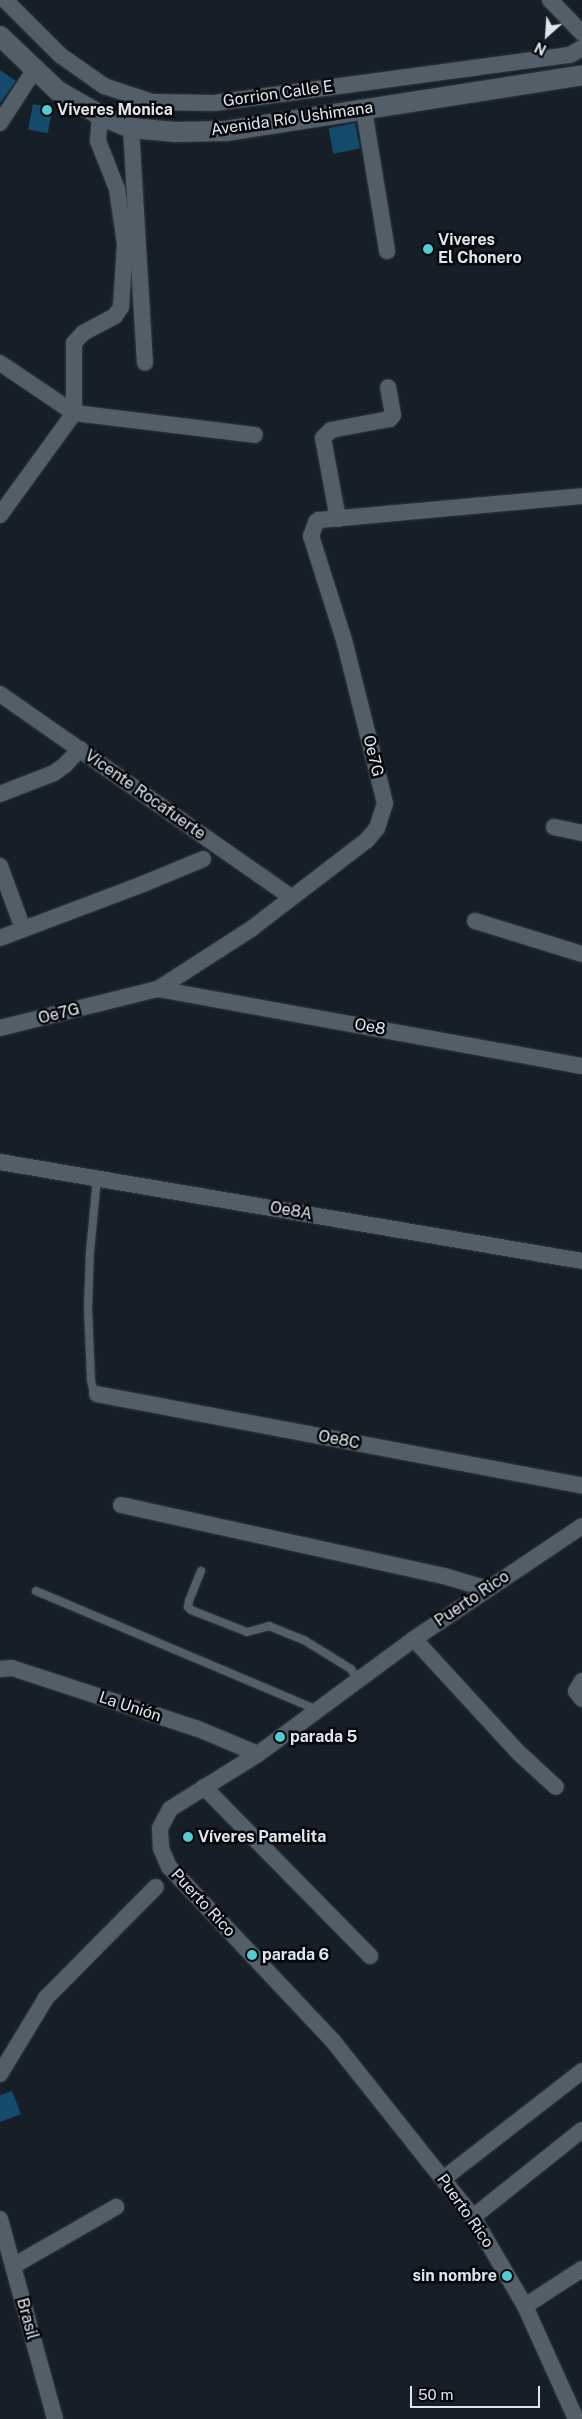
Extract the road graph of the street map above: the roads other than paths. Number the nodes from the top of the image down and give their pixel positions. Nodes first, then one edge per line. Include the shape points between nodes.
1 (5, 0) edge
2 (550, 0) edge
3 (582, 33) edge
4 (0, 36) edge
5 (582, 48) edge
6 (35, 69) junction
7 (582, 76) edge
8 (364, 110) junction
9 (100, 115) junction
10 (0, 123) edge
11 (131, 128) junction
12 (388, 251) dead end
13 (0, 363) edge
14 (144, 363) dead end
15 (388, 386) dead end
16 (74, 414) junction
17 (254, 435) dead end
18 (582, 496) edge
19 (0, 515) edge
20 (338, 519) junction
21 (0, 694) edge
22 (80, 749) junction
23 (0, 794) edge
24 (554, 826) dead end
25 (582, 832) edge
26 (203, 858) dead end
27 (0, 866) edge
28 (291, 897) junction
29 (475, 921) dead end
30 (23, 929) junction
31 (0, 938) edge
32 (582, 954) edge
33 (158, 989) junction
34 (0, 1028) edge
35 (582, 1066) edge
36 (0, 1162) edge
37 (97, 1178) junction
38 (582, 1261) edge
39 (97, 1394) joint
40 (582, 1486) edge
41 (121, 1505) dead end
42 (582, 1526) edge
43 (202, 1571) dead end
44 (488, 1589) junction
45 (36, 1591) dead end
46 (414, 1639) junction
47 (0, 1669) edge
48 (357, 1680) junction
49 (582, 1681) edge
50 (582, 1699) edge
51 (318, 1710) junction
52 (258, 1754) junction
53 (204, 1787) junction
54 (556, 1787) dead end
55 (156, 1886) dead end
56 (370, 1956) dead end
57 (582, 2070) edge
58 (0, 2074) edge
59 (582, 2130) edge
60 (443, 2178) junction
61 (116, 2207) dead end
62 (473, 2217) junction
63 (0, 2218) edge
64 (13, 2266) junction
65 (582, 2269) edge
66 (525, 2306) junction
67 (569, 2400) junction
68 (55, 2419) edge
69 (569, 2419) edge
70 (576, 2419) edge

1 - 5 street, Gorrion Calle E via 60,55 104,86 152,102 214,103 570,55
2 - 3 street
4 - 6 street, Avenida Río Ushimana
6 - 9 street, Avenida Río Ushimana via 58,91
6 - 10 street
7 - 8 street, Avenida Río Ushimana
8 - 11 street, Avenida Río Ushimana via 226,131 176,132
8 - 12 street
9 - 11 street, Avenida Río Ushimana
9 - 16 street via 98,141 117,189 126,244 122,302 119,313 78,336 74,343
11 - 14 street
13 - 16 street
15 - 20 street via 394,414 390,419 331,430 323,438
16 - 17 street
16 - 19 street
18 - 20 street, Oe7G
20 - 28 street, Oe7G via 319,520 311,536 344,640 385,803 377,828 367,840
21 - 22 street, Vicente Rocafuerte
22 - 23 street via 54,772
22 - 28 street, Vicente Rocafuerte
24 - 25 street
26 - 30 street
27 - 30 street
28 - 33 street, Oe7G via 251,929
29 - 32 street
30 - 31 street
33 - 34 street, Oe7G
33 - 35 street, Oe8
36 - 37 street, Oe8A
37 - 38 street, Oe8A
37 - 39 lane via 88,1308 89,1364 92,1389
39 - 40 street, Oe8C
41 - 44 street via 444,1576
42 - 44 street, Puerto Rico
43 - 48 lane via 188,1601 191,1610 247,1632 270,1626 304,1640 351,1669
44 - 46 street, Puerto Rico
45 - 51 lane
46 - 48 street, Puerto Rico
46 - 54 street via 519,1753
47 - 52 street, La Unión via 12,1668 196,1728
48 - 51 street, Puerto Rico
49 - 50 street via 576,1691
51 - 52 street, Puerto Rico
52 - 53 street, Puerto Rico
53 - 56 street
53 - 60 street, Puerto Rico via 170,1809 163,1818 161,1848 169,1867 333,2041
55 - 58 street via 46,1998
57 - 60 street
59 - 62 street
60 - 62 street, Puerto Rico
61 - 64 street
62 - 66 street, Puerto Rico
63 - 64 street, Brasil
64 - 68 street, Brasil
65 - 66 street
66 - 67 street, Puerto Rico
67 - 69 street
67 - 70 street, Puerto Rico

